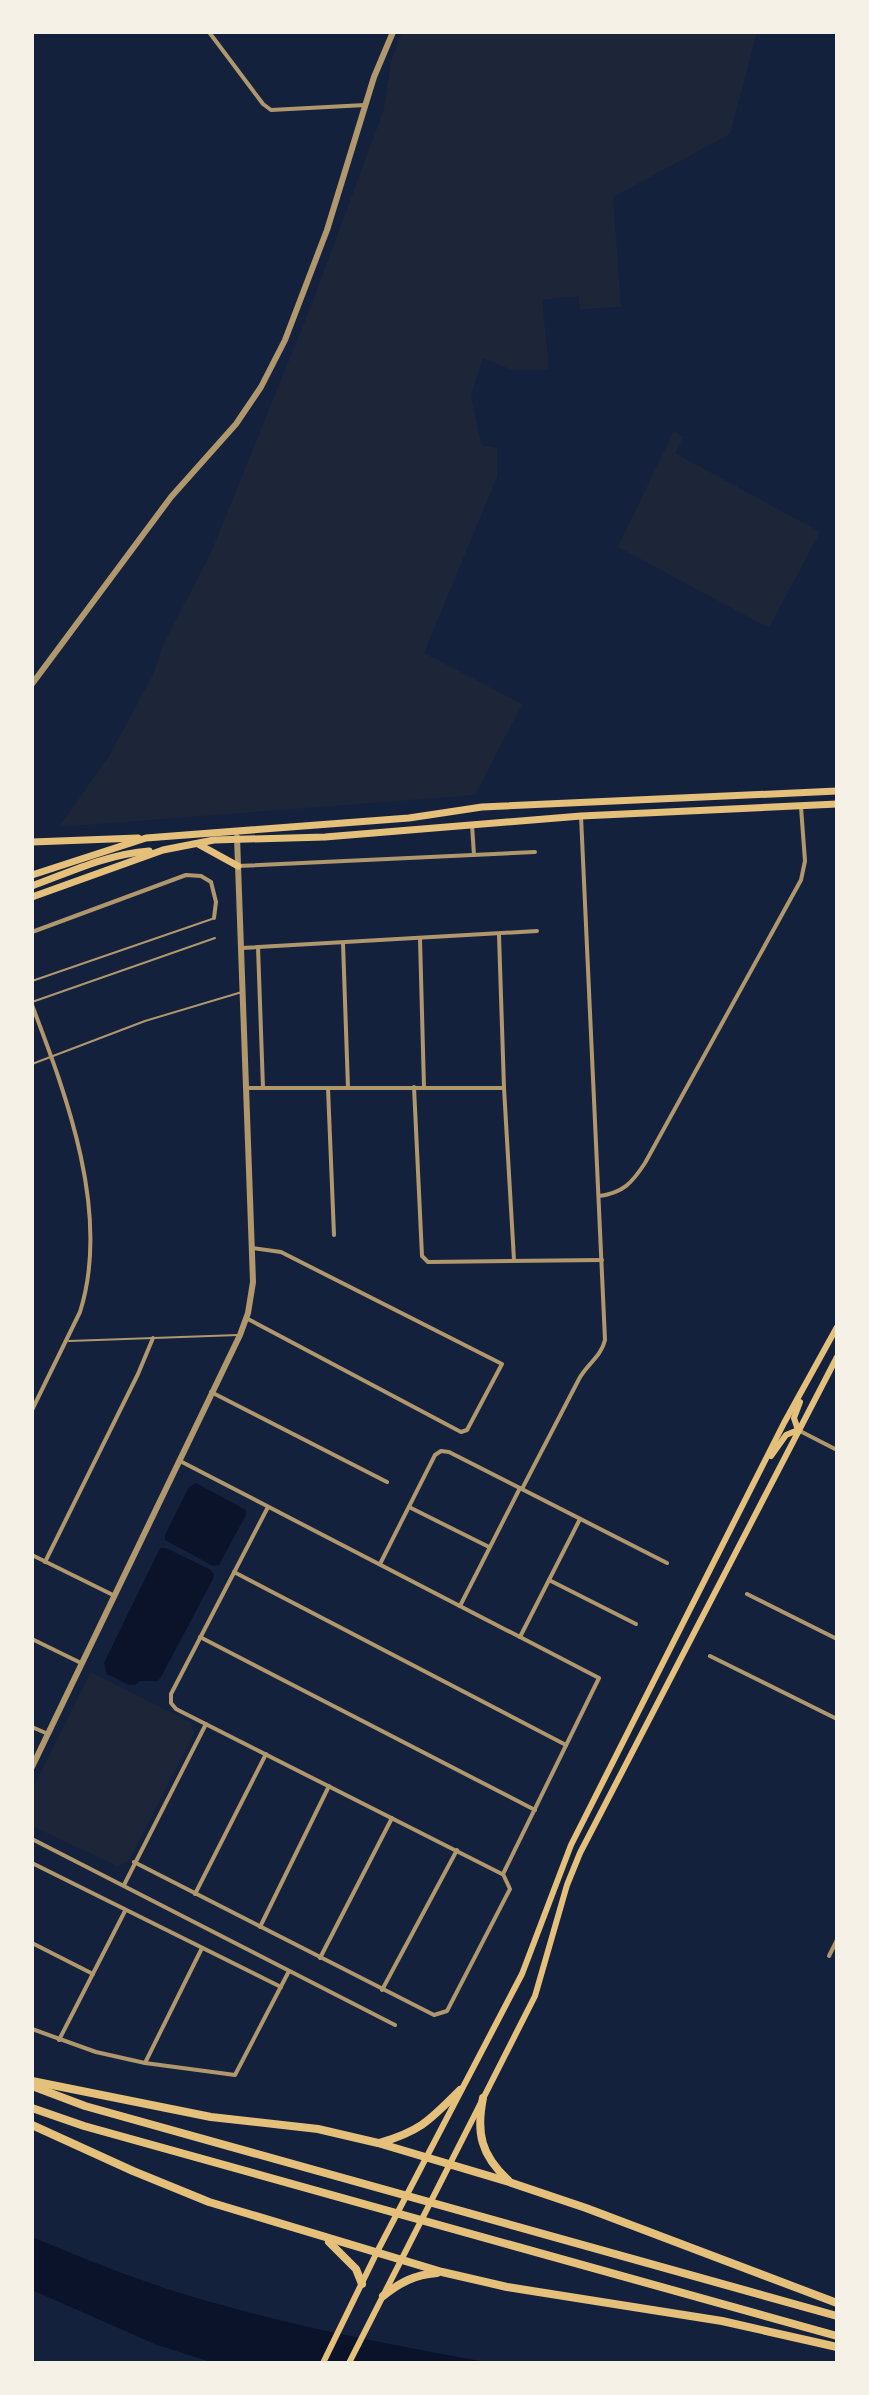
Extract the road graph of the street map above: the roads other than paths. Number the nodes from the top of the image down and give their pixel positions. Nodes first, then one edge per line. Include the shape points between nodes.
1 (209, 32) edge
2 (393, 32) edge
3 (365, 105) junction
4 (32, 684) edge
5 (837, 791) edge
6 (837, 804) edge
7 (801, 805) junction
8 (581, 816) junction
9 (472, 823) junction
10 (237, 829) junction
11 (146, 838) junction
12 (237, 839) junction
13 (32, 842) edge
14 (196, 843) junction
15 (163, 850) junction
16 (535, 852) dead end
17 (474, 855) junction
18 (238, 866) junction
19 (32, 875) edge
20 (32, 886) edge
21 (32, 897) edge
22 (214, 918) joint
23 (537, 931) dead end
24 (32, 932) edge
25 (499, 935) junction
26 (215, 938) dead end
27 (420, 939) junction
28 (343, 943) junction
29 (258, 947) junction
30 (242, 948) junction
31 (32, 981) edge
32 (243, 992) junction
33 (32, 1004) edge
34 (52, 1057) junction
35 (32, 1064) edge
36 (414, 1087) junction
37 (424, 1087) junction
38 (247, 1088) junction
39 (263, 1088) junction
40 (328, 1088) junction
41 (348, 1088) junction
42 (504, 1088) junction
43 (599, 1196) junction
44 (334, 1235) dead end
45 (252, 1248) junction
46 (602, 1260) junction
47 (514, 1261) junction
48 (246, 1318) junction
49 (837, 1327) edge
50 (240, 1335) junction
51 (153, 1338) junction
52 (65, 1341) junction
53 (837, 1357) edge
54 (809, 1380) junction
55 (211, 1392) junction
56 (33, 1406) edge
57 (798, 1430) junction
58 (837, 1450) edge
59 (180, 1461) junction
60 (387, 1482) dead end
61 (752, 1487) junction
62 (521, 1489) junction
63 (268, 1507) junction
64 (409, 1507) junction
65 (580, 1519) junction
66 (490, 1548) junction
67 (32, 1555) edge
68 (45, 1562) junction
69 (667, 1563) dead end
70 (379, 1564) junction
71 (234, 1572) junction
72 (549, 1580) junction
73 (747, 1594) dead end
74 (116, 1596) junction
75 (460, 1606) junction
76 (636, 1624) dead end
77 (200, 1637) junction
78 (520, 1637) junction
79 (32, 1639) edge
80 (837, 1639) edge
81 (710, 1656) dead end
82 (81, 1663) junction
83 (837, 1719) edge
84 (206, 1724) junction
85 (32, 1727) edge
86 (48, 1734) junction
87 (566, 1745) junction
88 (266, 1754) junction
89 (32, 1767) edge
90 (329, 1786) junction
91 (535, 1810) junction
92 (393, 1817) junction
93 (32, 1839) edge
94 (457, 1850) junction
95 (134, 1862) junction
96 (32, 1863) edge
97 (503, 1874) junction
98 (124, 1885) junction
99 (195, 1894) junction
100 (125, 1911) junction
101 (260, 1927) junction
102 (837, 1940) edge
103 (32, 1943) edge
104 (202, 1948) junction
105 (829, 1956) dead end
106 (320, 1958) junction
107 (289, 1971) junction
108 (93, 1974) junction
109 (281, 1987) junction
110 (382, 1990) junction
111 (395, 2025) dead end
112 (32, 2029) edge
113 (59, 2040) junction
114 (145, 2063) junction
115 (32, 2083) edge
116 (460, 2090) junction
117 (483, 2098) junction
118 (32, 2108) edge
119 (32, 2125) edge
120 (378, 2143) junction
121 (426, 2157) junction
122 (450, 2164) junction
123 (509, 2182) junction
124 (324, 2237) junction
125 (377, 2252) junction
126 (401, 2260) junction
127 (442, 2272) junction
128 (360, 2288) junction
129 (381, 2299) junction
130 (837, 2303) edge
131 (837, 2316) edge
132 (837, 2336) edge
133 (837, 2347) edge
134 (323, 2363) edge
135 (349, 2363) edge

1 - 3 street via 271,110
2 - 3 street
3 - 4 street via 330,220 285,340 261,387 236,424 171,497
5 - 10 main road via 482,807 409,818
6 - 7 main road
7 - 8 main road
7 - 43 street via 801,880 645,1163 631,1184
8 - 9 main road
8 - 43 street
9 - 12 main road
9 - 17 street
10 - 11 main road
10 - 12 street
11 - 13 main road
11 - 19 main road
12 - 14 main road
12 - 18 street
14 - 15 main road
14 - 18 main road
15 - 20 main road via 119,856
15 - 21 main road
16 - 17 street
17 - 18 street
18 - 30 street
22 - 24 street via 211,882 186,875
22 - 31 lane
23 - 25 street
25 - 27 street
25 - 42 street
26 - 33 lane
27 - 28 street
27 - 37 street
28 - 29 street
28 - 41 street
29 - 30 street
29 - 39 street
30 - 32 street
32 - 34 lane via 145,1021
32 - 38 street
33 - 34 street
34 - 35 lane
34 - 52 street via 74,1127 90,1220 85,1296
36 - 37 street
36 - 41 street
36 - 47 street via 422,1256 428,1262
37 - 42 street
38 - 39 street
38 - 45 street
39 - 40 street
40 - 41 street
40 - 44 street
42 - 47 street
43 - 46 street
45 - 48 street
45 - 48 street via 281,1252 502,1364 467,1430 461,1432
46 - 47 street
46 - 62 street via 602,1351 583,1371
48 - 50 street
49 - 54 main road
50 - 51 lane
50 - 55 street
51 - 52 lane
51 - 68 street
52 - 56 street
53 - 57 main road
54 - 57 main road via 794,1418
54 - 61 main road
55 - 59 street
55 - 60 street
57 - 58 street
57 - 61 main road via 780,1442
57 - 117 main road via 580,1853 535,1996
59 - 63 street
59 - 74 street
61 - 116 main road via 571,1845 522,1974
62 - 64 street via 441,1451
62 - 65 street
62 - 66 street
63 - 70 street
63 - 71 street
64 - 66 street
64 - 70 street
65 - 69 street
65 - 72 street
66 - 75 street
67 - 68 street
68 - 74 street
70 - 75 street
71 - 77 street
71 - 87 street
72 - 76 street
72 - 78 street
73 - 80 street
74 - 82 street
75 - 78 street
77 - 84 street via 171,1703
77 - 91 street
78 - 87 street via 599,1678
79 - 82 street
81 - 83 street
82 - 86 street
84 - 88 street
84 - 95 street
85 - 86 street
86 - 89 street
87 - 91 street
88 - 90 street
88 - 99 street
90 - 92 street
90 - 101 street
91 - 97 street
92 - 94 street
92 - 106 street
93 - 98 street
94 - 97 street
94 - 110 street
95 - 98 street
95 - 99 street
96 - 100 street
97 - 110 street via 510,1889 447,2011 434,2015
98 - 107 street
99 - 101 street
100 - 104 street
100 - 108 street
101 - 106 street
102 - 105 street
103 - 108 street
104 - 109 street
104 - 114 street
106 - 110 street
107 - 109 street
107 - 111 street
108 - 113 street
109 - 114 street via 235,2075
112 - 113 street
113 - 114 street
115 - 120 highway
115 - 131 highway via 101,2110
116 - 120 highway via 409,2134
116 - 121 main road
117 - 122 main road
117 - 123 highway via 481,2139 487,2156
118 - 132 highway
119 - 124 highway via 209,2202
120 - 121 highway
121 - 122 highway
121 - 125 main road
122 - 123 highway
122 - 126 main road
123 - 130 highway
124 - 125 highway
124 - 128 highway via 356,2269
125 - 126 highway
125 - 128 main road
126 - 127 highway
126 - 129 main road
127 - 129 highway via 416,2275
127 - 133 highway via 722,2321
128 - 134 main road
129 - 135 main road

